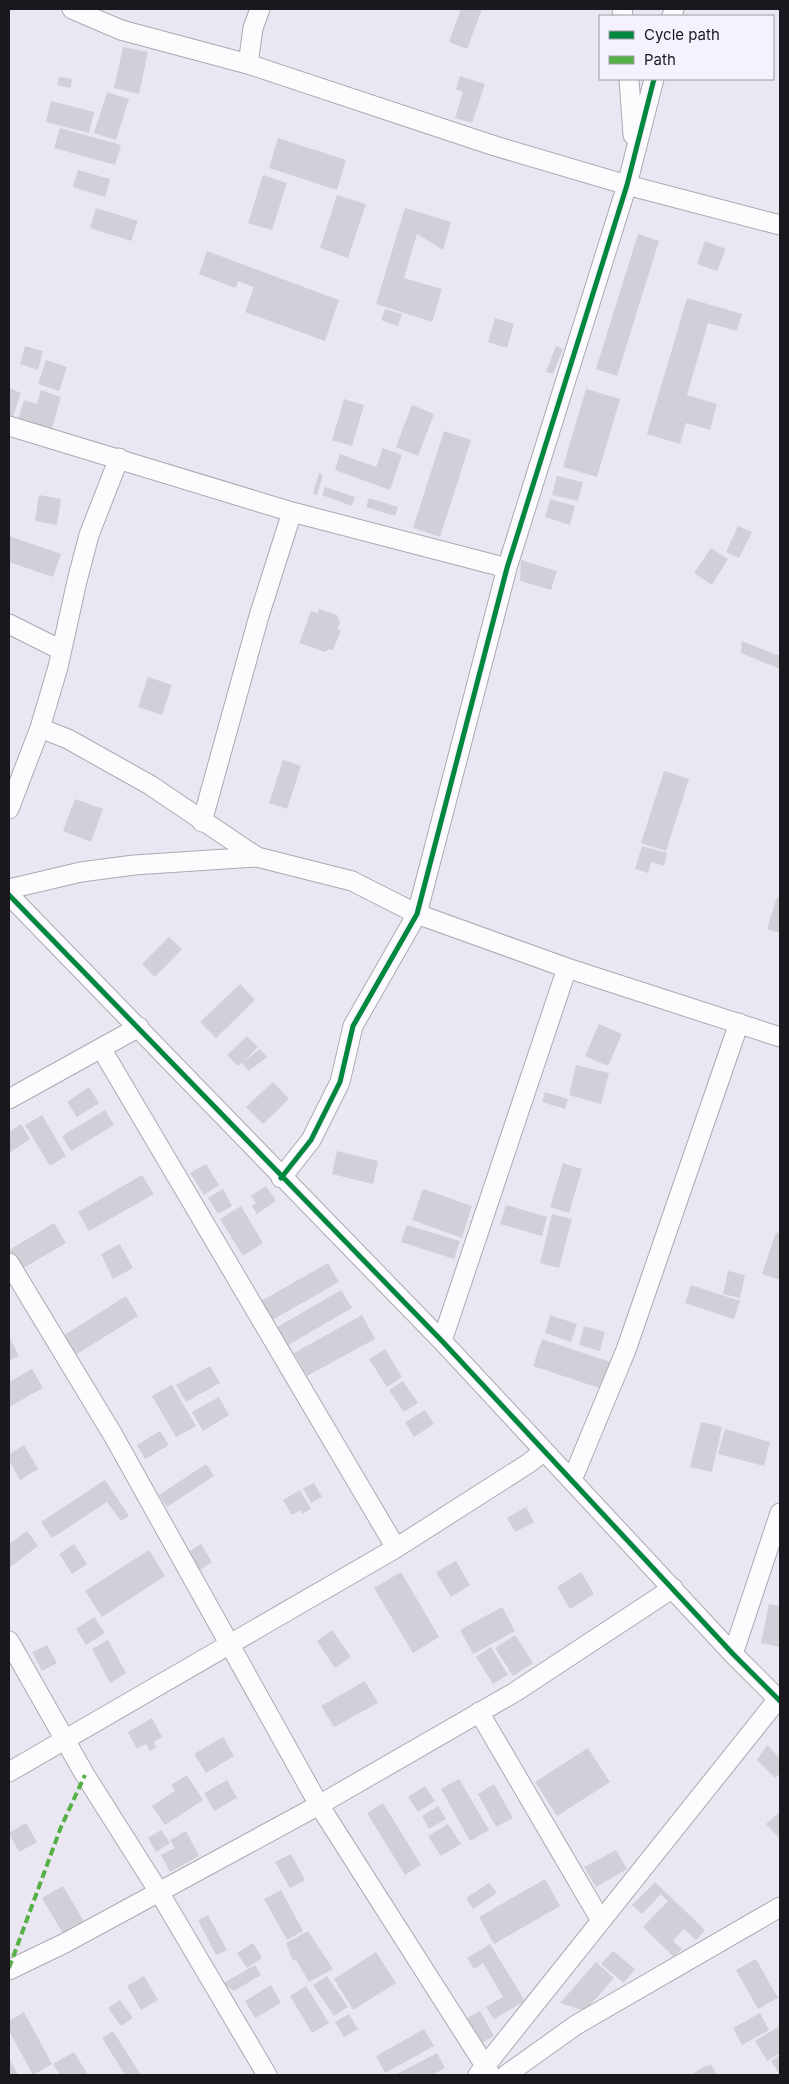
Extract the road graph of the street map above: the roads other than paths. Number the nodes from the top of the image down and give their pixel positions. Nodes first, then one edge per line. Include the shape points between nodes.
1 (72, 9) edge
2 (260, 9) edge
3 (248, 64) junction
4 (629, 80) edge
5 (654, 80) edge
6 (634, 149) junction
7 (626, 185) junction
8 (780, 225) edge
9 (9, 426) edge
10 (118, 458) junction
11 (292, 512) junction
12 (507, 568) junction
13 (9, 624) edge
14 (61, 650) junction
15 (40, 728) junction
16 (9, 809) edge
17 (202, 822) junction
18 (257, 857) junction
19 (9, 889) edge
20 (9, 895) edge
21 (417, 914) junction
22 (567, 968) junction
23 (739, 1023) junction
24 (139, 1027) junction
25 (780, 1037) edge
26 (101, 1048) junction
27 (9, 1099) edge
28 (282, 1178) junction
29 (9, 1263) edge
30 (442, 1341) junction
31 (544, 1451) junction
32 (572, 1480) junction
33 (780, 1513) edge
34 (396, 1548) junction
35 (673, 1588) junction
36 (9, 1641) edge
37 (228, 1645) junction
38 (732, 1654) junction
39 (779, 1700) edge
40 (479, 1712) junction
41 (66, 1740) junction
42 (9, 1772) edge
43 (318, 1805) junction
44 (159, 1892) junction
45 (780, 1907) edge
46 (600, 1919) junction
47 (9, 1970) edge
48 (484, 2072) edge
49 (267, 2075) edge
50 (506, 2075) edge

1 - 3 street via 121,30
2 - 3 street via 253,28
3 - 7 street via 495,146
4 - 6 street
5 - 6 street
6 - 7 street
7 - 8 street
7 - 12 street
9 - 10 street
10 - 11 street
10 - 14 street via 89,535
11 - 12 street
11 - 17 street via 259,616
12 - 21 street
13 - 14 street
14 - 15 street
15 - 16 street
15 - 17 street via 68,739 150,785
17 - 18 street
18 - 19 street via 81,872
18 - 21 street via 352,881
20 - 24 street
21 - 22 street
21 - 28 street via 353,1026 340,1082 311,1140
22 - 23 street
22 - 30 street
23 - 25 street
23 - 32 street via 626,1350
24 - 26 street
24 - 28 street
26 - 27 street
26 - 34 street
28 - 30 street
29 - 37 street via 113,1435
30 - 31 street
31 - 32 street
31 - 34 street
32 - 35 street
33 - 38 street
34 - 37 street
35 - 38 street
35 - 40 street via 515,1692
36 - 41 street
37 - 41 street
37 - 43 street
38 - 39 street
39 - 46 street
40 - 43 street
40 - 46 street
41 - 42 street
41 - 44 street
43 - 44 street
43 - 48 street
44 - 47 street
44 - 49 street
45 - 50 street via 576,2025
46 - 48 street

